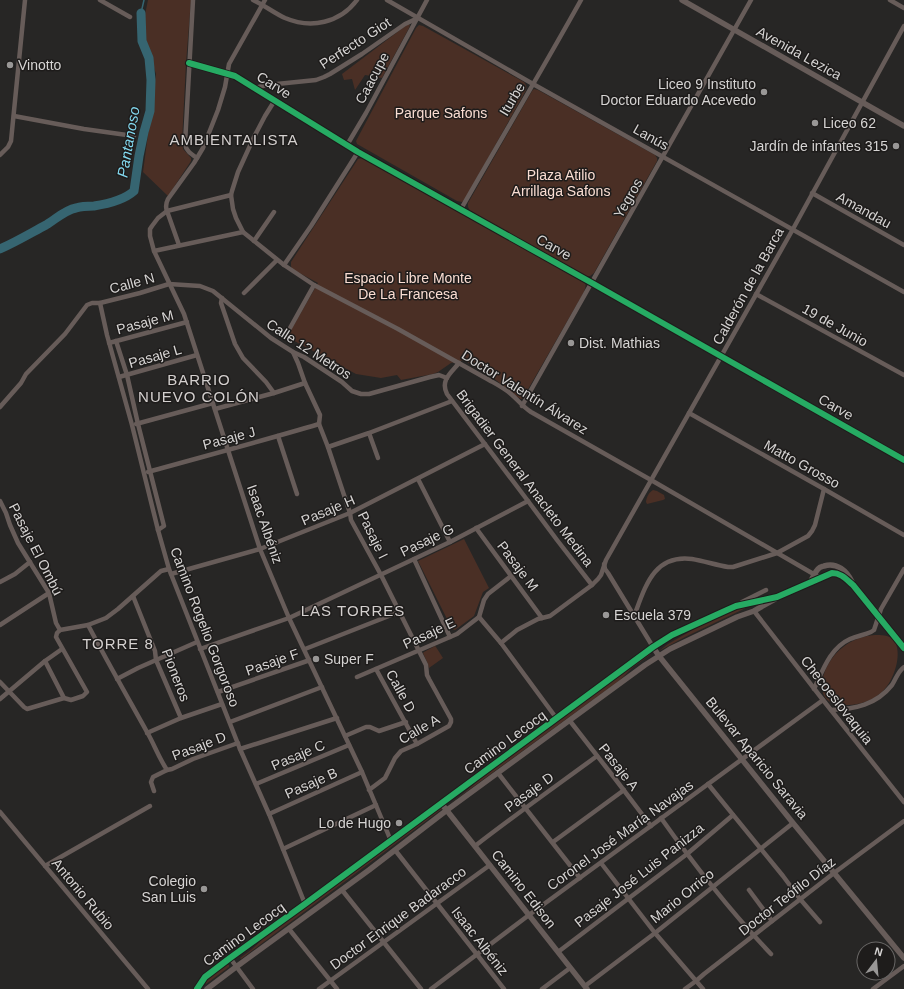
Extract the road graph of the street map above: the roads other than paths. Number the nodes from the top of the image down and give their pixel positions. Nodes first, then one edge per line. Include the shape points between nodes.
1 (25, 0) edge
2 (100, 0) edge
3 (193, 0) edge
4 (253, 0) edge
5 (265, 0) edge
6 (357, 0) edge
7 (387, 0) edge
8 (427, 0) edge
9 (581, 0) edge
10 (682, 0) edge
11 (752, 0) edge
12 (890, 0) edge
13 (262, 5) junction
14 (904, 8) edge
15 (130, 17) dead end
16 (418, 18) junction
17 (904, 26) edge
18 (734, 30) junction
19 (189, 62) junction
20 (227, 73) junction
21 (533, 84) junction
22 (254, 88) junction
23 (275, 100) junction
24 (862, 102) junction
25 (14, 116) junction
26 (904, 126) edge
27 (134, 136) dead end
28 (347, 145) junction
29 (358, 152) junction
30 (0, 155) edge
31 (664, 156) junction
32 (197, 158) junction
33 (812, 193) junction
34 (231, 195) junction
35 (461, 209) junction
36 (167, 210) junction
37 (274, 212) dead end
38 (793, 229) junction
39 (243, 232) junction
40 (254, 241) junction
41 (179, 245) junction
42 (904, 245) edge
43 (154, 250) junction
44 (277, 260) junction
45 (284, 265) junction
46 (592, 283) junction
47 (169, 284) junction
48 (314, 285) junction
49 (904, 292) edge
50 (244, 293) dead end
51 (756, 294) junction
52 (222, 298) junction
53 (100, 303) junction
54 (187, 322) junction
55 (290, 328) dead end
56 (116, 341) junction
57 (109, 343) junction
58 (293, 352) junction
59 (197, 355) junction
60 (721, 356) junction
61 (459, 363) junction
62 (127, 375) junction
63 (904, 375) edge
64 (119, 377) junction
65 (447, 378) junction
66 (305, 383) junction
67 (274, 393) junction
68 (452, 401) junction
69 (213, 403) junction
70 (522, 406) junction
71 (0, 407) edge
72 (215, 409) junction
73 (689, 413) junction
74 (135, 424) junction
75 (319, 424) junction
76 (369, 433) junction
77 (278, 436) junction
78 (485, 444) junction
79 (328, 447) junction
80 (228, 450) junction
81 (378, 458) dead end
82 (904, 460) edge
83 (147, 472) junction
84 (418, 479) junction
85 (651, 480) junction
86 (824, 489) junction
87 (297, 494) dead end
88 (0, 501) edge
89 (528, 501) junction
90 (350, 513) junction
91 (476, 528) junction
92 (904, 535) edge
93 (450, 542) junction
94 (260, 550) junction
95 (777, 552) junction
96 (414, 559) junction
97 (30, 562) junction
98 (604, 564) junction
99 (169, 569) junction
100 (904, 570) edge
101 (171, 574) junction
102 (814, 574) junction
103 (381, 575) junction
104 (511, 576) junction
105 (819, 579) junction
106 (0, 582) edge
107 (809, 583) junction
108 (592, 585) junction
109 (853, 585) junction
110 (766, 590) dead end
111 (49, 593) junction
112 (133, 596) junction
113 (777, 597) junction
114 (736, 606) junction
115 (754, 611) junction
116 (399, 612) junction
117 (634, 616) junction
118 (878, 616) junction
119 (479, 617) junction
120 (290, 618) junction
121 (542, 618) junction
122 (0, 625) edge
123 (88, 625) junction
124 (60, 630) junction
125 (450, 637) junction
126 (197, 642) junction
127 (501, 643) junction
128 (653, 647) junction
129 (904, 648) edge
130 (62, 649) junction
131 (200, 649) junction
132 (305, 649) junction
133 (418, 650) junction
134 (659, 656) junction
135 (156, 660) junction
136 (310, 660) junction
137 (45, 661) junction
138 (904, 667) edge
139 (376, 669) junction
140 (357, 677) dead end
141 (117, 679) junction
142 (0, 682) edge
143 (322, 687) junction
144 (814, 689) junction
145 (9, 691) junction
146 (218, 692) junction
147 (64, 698) junction
148 (0, 699) edge
149 (823, 700) junction
150 (222, 704) junction
151 (831, 710) junction
152 (181, 718) junction
153 (337, 718) junction
154 (557, 719) junction
155 (570, 721) junction
156 (230, 722) junction
157 (406, 722) junction
158 (451, 722) joint
159 (147, 733) junction
160 (345, 736) junction
161 (238, 743) junction
162 (417, 744) junction
163 (349, 745) junction
164 (240, 749) junction
165 (597, 756) junction
166 (742, 760) junction
167 (167, 770) junction
168 (362, 772) junction
169 (498, 773) junction
170 (256, 784) junction
171 (708, 784) junction
172 (369, 790) junction
173 (624, 790) junction
174 (154, 791) dead end
175 (904, 802) edge
176 (441, 803) junction
177 (376, 805) junction
178 (150, 806) dead end
179 (526, 808) junction
180 (447, 810) junction
181 (0, 812) edge
182 (269, 814) junction
183 (733, 815) junction
184 (661, 818) junction
185 (904, 821) edge
186 (793, 823) junction
187 (652, 826) junction
188 (391, 841) junction
189 (553, 842) junction
190 (475, 846) junction
191 (760, 848) junction
192 (283, 849) junction
193 (395, 850) junction
194 (686, 854) junction
195 (601, 863) junction
196 (490, 865) junction
197 (45, 866) junction
198 (834, 873) junction
199 (580, 878) junction
200 (712, 886) junction
201 (342, 890) junction
202 (749, 890) dead end
203 (629, 899) junction
204 (800, 899) junction
205 (436, 903) junction
206 (305, 904) junction
207 (529, 915) junction
208 (772, 921) junction
209 (820, 922) dead end
210 (289, 929) junction
211 (655, 933) junction
212 (753, 936) junction
213 (383, 942) junction
214 (558, 952) junction
215 (476, 954) junction
216 (771, 954) dead end
217 (230, 958) junction
218 (904, 958) edge
219 (904, 966) edge
220 (236, 967) junction
221 (570, 968) junction
222 (330, 980) junction
223 (696, 981) junction
224 (586, 988) edge
225 (148, 989) edge
226 (197, 989) edge
227 (207, 989) edge
228 (253, 989) edge
229 (319, 989) edge
230 (337, 989) edge
231 (421, 989) edge
232 (431, 989) edge
233 (504, 989) edge
234 (542, 989) edge
235 (684, 989) edge
236 (703, 989) edge
237 (873, 989) edge

1 - 25 street
2 - 15 street
3 - 19 street
4 - 13 street
5 - 13 street
6 - 13 street via 340,16 321,23 296,22
7 - 16 street, Lanús
8 - 16 street, Caacupe
9 - 21 street, Iturbe
10 - 18 street, Avenida Lezica
11 - 18 street, Yegros
12 - 14 street
13 - 20 street via 231,60
16 - 21 street, Lanús
16 - 22 street, Perfecto Giot via 324,77
16 - 28 street, Caacupe
17 - 24 street, Calderón de la Barca
18 - 24 street, Avenida Lezica
18 - 31 street, Yegros
19 - 20 street, Carve
19 - 32 street via 185,144 188,151
20 - 22 street, Carve
20 - 32 street via 218,110
21 - 31 street, Lanús
21 - 35 street, Iturbe
22 - 23 street, Carve
23 - 28 street, Carve
23 - 34 street via 254,137
24 - 26 street, Avenida Lezica
24 - 33 street, Calderón de la Barca
25 - 27 street
25 - 30 street via 11,141
28 - 29 street, Carve
29 - 35 street, Carve
29 - 45 street
31 - 38 street, Lanús
31 - 46 street, Yegros
32 - 36 street via 168,199 165,206
33 - 38 street, Calderón de la Barca
33 - 42 street, Amandau
34 - 36 street
34 - 39 street via 235,214
35 - 46 street, Carve
36 - 41 street
36 - 43 street, Isaac Albéniz via 150,229
37 - 40 street
38 - 49 street, Lanús
38 - 51 street, Calderón de la Barca
39 - 40 street, Doctor Valentín Álvarez
39 - 41 street
40 - 44 street, Doctor Valentín Álvarez
41 - 43 street
43 - 47 street, Isaac Albéniz
44 - 45 street, Doctor Valentín Álvarez
44 - 50 street
45 - 48 street, Doctor Valentín Álvarez
46 - 60 street, Carve
46 - 70 street, Yegros
47 - 52 street, Calle 12 Metros via 200,286
47 - 53 street, Calle N
47 - 54 street, Isaac Albéniz
48 - 55 street
48 - 61 street, Doctor Valentín Álvarez
51 - 60 street, Calderón de la Barca
51 - 63 street, 19 de Junio
52 - 58 street, Calle 12 Metros
52 - 67 street via 224,312 241,355
53 - 57 street, Camino Rogelio Gorgoroso
53 - 71 street via 87,305 65,334 26,374
54 - 56 street, Pasaje M
54 - 59 street, Isaac Albéniz
56 - 57 street, Pasaje M
56 - 62 street
57 - 64 street, Camino Rogelio Gorgoroso
58 - 65 street, Calle 12 Metros via 362,394 439,375
58 - 66 street, Pasaje I
59 - 62 street, Pasaje L
59 - 69 street, Isaac Albéniz
60 - 73 street, Calderón de la Barca
60 - 82 street, Carve
61 - 65 street, Brigadier General Anacleto Medina
61 - 70 street, Doctor Valentín Álvarez via 501,387
62 - 64 street, Pasaje L
62 - 74 street
64 - 74 street, Camino Rogelio Gorgoroso
65 - 68 street, Brigadier General Anacleto Medina via 445,387
66 - 67 street
66 - 75 street, Pasaje I via 320,415
67 - 72 street
68 - 76 street
68 - 78 street, Brigadier General Anacleto Medina
69 - 72 street, Isaac Albéniz
69 - 74 street
70 - 85 street, Doctor Valentín Álvarez
72 - 80 street, Isaac Albéniz
73 - 85 street, Calderón de la Barca
73 - 86 street, Matto Grosso
74 - 83 street, Camino Rogelio Gorgoroso
75 - 77 street, Pasaje J
75 - 79 street, Pasaje I
76 - 79 street
76 - 81 street
77 - 80 street, Pasaje J
77 - 87 street
78 - 84 street, Pasaje H
78 - 89 street, Brigadier General Anacleto Medina
79 - 90 street, Pasaje I
80 - 83 street, Pasaje J
80 - 94 street, Isaac Albéniz
83 - 99 street, Camino Rogelio Gorgoroso via 158,530
84 - 90 street, Pasaje H
84 - 93 street
85 - 95 street, Doctor Valentín Álvarez
85 - 98 street, Calderón de la Barca
86 - 92 street, Matto Grosso
86 - 95 street via 812,531 808,536
88 - 97 street, Pasaje El Ombú via 18,543
89 - 91 street, Pasaje G
89 - 108 street, Brigadier General Anacleto Medina
90 - 94 street, Pasaje H
90 - 103 street, Pasaje I via 351,520
91 - 93 street, Pasaje G
91 - 104 street, Pasaje M
93 - 96 street, Pasaje G
94 - 101 street, Pasaje H
94 - 120 street, Isaac Albéniz
95 - 102 street, Doctor Valentín Álvarez
95 - 117 street via 733,567 692,559 682,559 663,565 647,583
96 - 103 street, Pasaje G
96 - 125 street
97 - 106 street
97 - 111 street, Pasaje El Ombú
98 - 108 street, Calderón de la Barca via 598,579
98 - 117 street, Bulevar Aparicio Saravia
99 - 101 street, Camino Rogelio Gorgoroso
99 - 112 street via 161,571
100 - 118 street
101 - 126 street, Camino Rogelio Gorgoroso
102 - 105 street, Doctor Valentín Álvarez
102 - 107 street
102 - 109 street via 821,567 834,566 845,571
103 - 116 street, Pasaje I
103 - 120 street, Pasaje G
104 - 119 street via 485,597
104 - 121 street, Pasaje M
105 - 107 street, Camino Lecocq
105 - 109 street, Camino Lecocq via 836,573
107 - 113 street, Camino Lecocq
108 - 121 street, Calderón de la Barca via 550,616
109 - 118 street
110 - 114 street
111 - 122 street
111 - 124 street, Pasaje El Ombú
112 - 123 street via 106,618
112 - 135 street, Pioneros via 155,651
113 - 114 street, Camino Lecocq
113 - 115 street, Camino Lecocq
114 - 128 street, Camino Lecocq via 672,635
115 - 134 street, Camino Lecocq via 704,632
115 - 144 street, Checoeslovaquia
116 - 132 street
116 - 133 street, Pasaje I
117 - 128 street, Bulevar Aparicio Saravia
118 - 129 street
118 - 144 street via 871,632 849,640 836,649 824,666
119 - 125 street, Pasaje E
119 - 127 street
120 - 131 street, Pasaje G
120 - 132 street, Isaac Albéniz
121 - 127 street, Calderón de la Barca via 517,630
123 - 124 street
123 - 141 street
124 - 130 street, Pasaje El Ombú via 56,637
125 - 133 street, Pasaje E
126 - 131 street, Camino Rogelio Gorgoroso
126 - 135 street
127 - 154 street
128 - 134 street, Bulevar Aparicio Saravia
128 - 154 street, Camino Lecocq
130 - 137 street
130 - 147 street via 86,692 83,696 71,700
131 - 146 street, Camino Rogelio Gorgoroso
132 - 136 street, Isaac Albéniz
133 - 139 street, Pasaje E
133 - 158 street, Pasaje I via 426,665 427,675
134 - 155 street, Camino Lecocq
134 - 166 street, Bulevar Aparicio Saravia
135 - 141 street
135 - 152 street, Pioneros
136 - 143 street, Isaac Albéniz
136 - 146 street, Pasaje F
137 - 145 street
137 - 147 street
138 - 151 street via 892,685 873,701 861,706
139 - 140 street, Pasaje E
139 - 157 street, Calle D
141 - 159 street
142 - 145 street
143 - 153 street, Isaac Albéniz
143 - 156 street
144 - 149 street, Checoeslovaquia
145 - 147 street via 27,709
145 - 148 street
146 - 150 street, Camino Rogelio Gorgoroso
149 - 151 street, Checoeslovaquia
149 - 166 street, Coronel José María Navajas
150 - 152 street
150 - 156 street, Camino Rogelio Gorgoroso
151 - 175 street, Checoeslovaquia
152 - 159 street
153 - 160 street, Isaac Albéniz
153 - 164 street, Pasaje D
154 - 176 street, Camino Lecocq
155 - 165 street, Pasaje A
155 - 169 street, Camino Lecocq
156 - 161 street, Camino Rogelio Gorgoroso
157 - 160 street via 379,731 366,727
157 - 162 street, Calle D
158 - 162 street, Calle A via 449,726
159 - 167 street
160 - 163 street, Isaac Albéniz
161 - 164 street, Camino Rogelio Gorgoroso
161 - 167 street, Pasaje D
162 - 172 street, Calle A via 401,752 384,778
163 - 168 street, Isaac Albéniz
163 - 170 street, Pasaje C
164 - 170 street, Camino Rogelio Gorgoroso
165 - 173 street, Pasaje A
165 - 179 street, Pasaje D
166 - 171 street, Coronel José María Navajas
166 - 186 street, Bulevar Aparicio Saravia
167 - 174 street, Pasaje D via 153,777 151,782
168 - 172 street, Isaac Albéniz
168 - 182 street, Pasaje B
169 - 179 street
169 - 180 street, Camino Lecocq
170 - 182 street, Camino Rogelio Gorgoroso
171 - 183 street
171 - 184 street, Coronel José María Navajas
172 - 177 street, Isaac Albéniz
173 - 187 street, Pasaje A
173 - 189 street
176 - 180 street, Camino Edison
176 - 188 street, Camino Lecocq
177 - 188 street, Isaac Albéniz
177 - 192 street
178 - 197 street
179 - 189 street
179 - 190 street, Pasaje D
180 - 190 street, Camino Edison
180 - 193 street, Camino Lecocq
181 - 197 street, Antonio Rubio
182 - 192 street, Camino Rogelio Gorgoroso
183 - 191 street
183 - 194 street, Pasaje José Luis Panizza
184 - 187 street, Coronel José María Navajas
184 - 194 street
185 - 198 street, Doctor Teófilo Díaz
186 - 191 street, Mario Orrico
186 - 198 street, Bulevar Aparicio Saravia
187 - 195 street, Coronel José María Navajas
188 - 206 street, Camino Lecocq
189 - 199 street
190 - 196 street, Camino Edison
191 - 200 street, Mario Orrico
191 - 204 street
192 - 206 street, Camino Rogelio Gorgoroso
193 - 201 street, Camino Lecocq
193 - 205 street, Isaac Albéniz
194 - 200 street
194 - 203 street, Pasaje José Luis Panizza
195 - 199 street, Coronel José María Navajas
195 - 203 street
196 - 205 street, Doctor Enrique Badaracco
196 - 207 street, Camino Edison
197 - 225 street, Antonio Rubio
198 - 204 street, Doctor Teófilo Díaz
198 - 218 street, Bulevar Aparicio Saravia
199 - 207 street, Coronel José María Navajas
200 - 211 street, Mario Orrico
200 - 212 street
201 - 210 street, Camino Lecocq
201 - 213 street
202 - 208 street
203 - 211 street
203 - 214 street, Pasaje José Luis Panizza
204 - 208 street, Doctor Teófilo Díaz
204 - 209 street
205 - 213 street, Doctor Enrique Badaracco
205 - 215 street, Isaac Albéniz
206 - 217 street, Camino Lecocq
207 - 214 street, Camino Edison
207 - 215 street, Coronel José María Navajas
208 - 212 street, Doctor Teófilo Díaz
210 - 220 street, Camino Lecocq
210 - 222 street
211 - 223 street
211 - 224 street, Mario Orrico
212 - 216 street
212 - 223 street, Doctor Teófilo Díaz
213 - 222 street, Doctor Enrique Badaracco
213 - 231 street
214 - 221 street, Camino Edison
215 - 232 street, Coronel José María Navajas
215 - 233 street, Isaac Albéniz
217 - 220 street, Camino Lecocq
217 - 226 street, Camino Lecocq via 205,977
219 - 237 street
220 - 227 street, Camino Lecocq
220 - 228 street
221 - 224 street, Camino Edison
221 - 234 street
222 - 229 street, Doctor Enrique Badaracco
222 - 230 street
223 - 235 street, Doctor Teófilo Díaz
223 - 236 street

